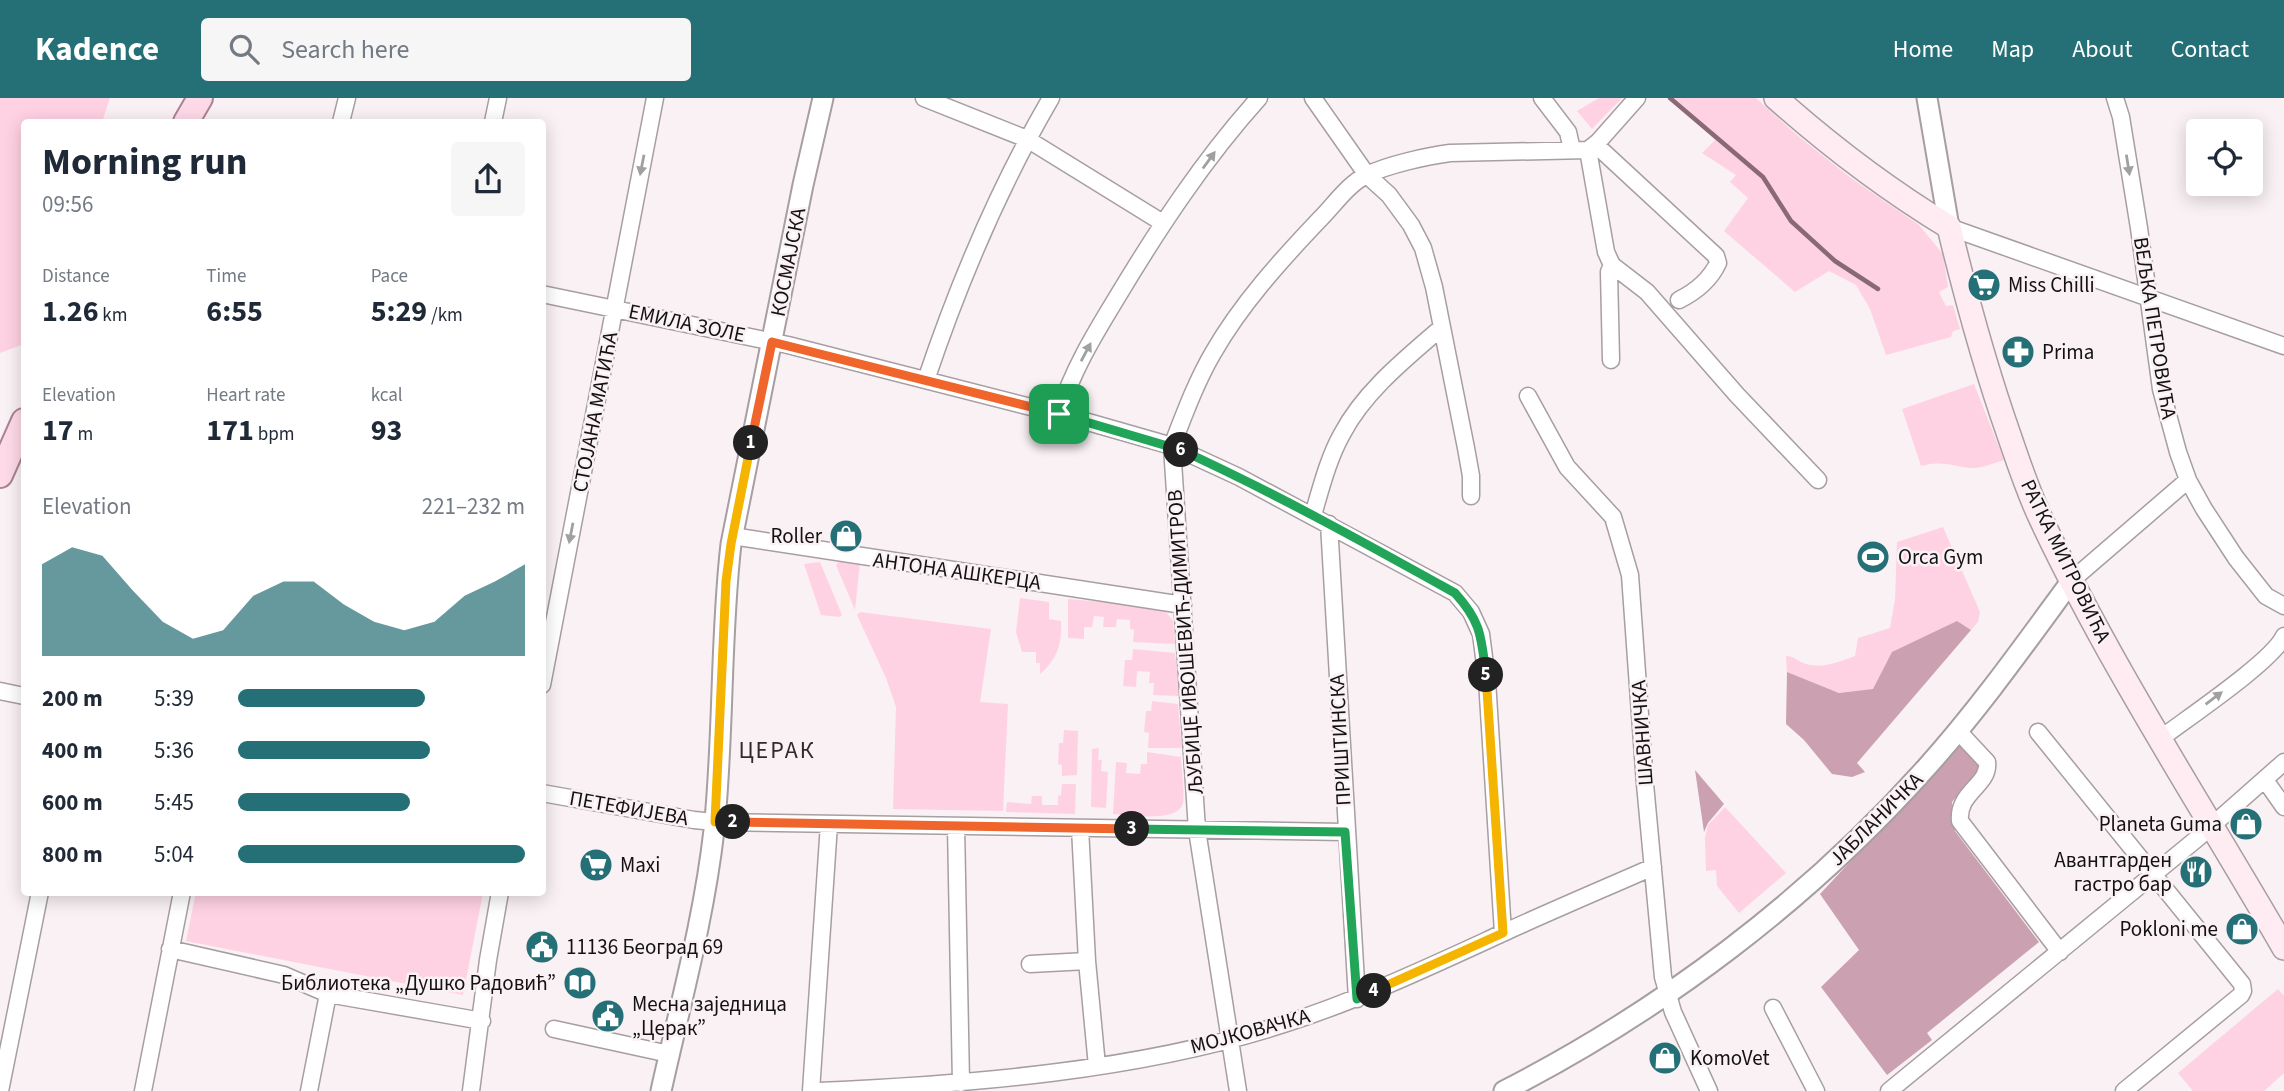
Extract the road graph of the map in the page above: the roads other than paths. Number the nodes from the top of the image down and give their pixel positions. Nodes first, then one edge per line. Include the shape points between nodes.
1 (347, 98) edge
2 (498, 98) edge
3 (655, 98) edge
4 (823, 98) edge
5 (924, 98) edge
6 (1051, 98) edge
7 (1259, 98) edge
8 (1313, 98) edge
9 (1542, 98) edge
10 (1637, 98) edge
11 (1776, 98) edge
12 (1927, 98) edge
13 (2115, 98) edge
14 (342, 119) edge
15 (494, 119) edge
16 (1027, 139) junction
17 (1592, 147) junction
18 (1572, 150) junction
19 (1367, 175) junction
20 (1163, 223) junction
21 (1949, 227) junction
22 (1612, 265) junction
23 (546, 295) edge
24 (2150, 298) junction
25 (1679, 300) dead end
26 (616, 308) junction
27 (1441, 328) junction
28 (772, 342) junction
29 (2284, 346) edge
30 (1611, 360) dead end
31 (926, 380) junction
32 (1528, 396) dead end
33 (1059, 414) junction
34 (21, 428) edge
35 (1172, 446) junction
36 (0, 475) edge
37 (1818, 480) dead end
38 (2188, 480) junction
39 (1471, 496) dead end
40 (1312, 515) junction
41 (1329, 524) junction
42 (732, 536) junction
43 (2072, 580) junction
44 (1182, 604) junction
45 (2284, 606) edge
46 (2284, 636) edge
47 (546, 665) edge
48 (0, 691) edge
49 (21, 695) edge
50 (1958, 731) junction
51 (2038, 732) dead end
52 (2160, 739) junction
53 (2284, 762) edge
54 (2265, 780) junction
55 (546, 794) edge
56 (2284, 807) edge
57 (715, 822) junction
58 (829, 824) junction
59 (2212, 825) junction
60 (956, 826) junction
61 (1080, 828) junction
62 (1197, 830) junction
63 (1345, 832) junction
64 (1653, 867) junction
65 (2152, 874) junction
66 (39, 896) edge
67 (182, 896) edge
68 (499, 896) edge
69 (1503, 933) junction
70 (2284, 947) edge
71 (170, 950) junction
72 (2060, 951) junction
73 (1087, 961) junction
74 (1030, 964) dead end
75 (328, 994) junction
76 (1667, 995) junction
77 (1357, 999) junction
78 (1773, 1008) dead end
79 (482, 1021) junction
80 (554, 1029) dead end
81 (1228, 1040) junction
82 (5, 1041) edge
83 (669, 1054) junction
84 (1097, 1066) junction
85 (961, 1083) junction
86 (0, 1091) edge
87 (143, 1091) edge
88 (309, 1091) edge
89 (471, 1091) edge
90 (661, 1091) edge
91 (811, 1091) edge
92 (819, 1091) edge
93 (1238, 1091) edge
94 (1504, 1091) edge
95 (1709, 1091) edge
96 (1816, 1091) edge
97 (1889, 1091) edge
98 (2124, 1091) edge

1 - 14 street
2 - 15 street
3 -> 26 street, СТОЈАНА МАТИЋА
4 - 28 street, КОСМАЈСКА
5 - 16 street
6 - 16 street
20 -> 7 street
8 - 19 street
9 - 18 street via 1568,132
10 - 17 street
11 - 21 main road via 1875,177
12 - 21 street, РАТКА МИТРОВИЋА
13 -> 24 street, ВЕЉКА ПЕТРОВИЋА
16 - 20 street
16 - 31 street via 969,264
17 - 18 street, ЉУБИЦЕ ИВОШЕВИЋ-ДИМИТРОВ
17 - 22 street via 1606,252
17 - 25 street via 1716,256 1714,270 1695,291
18 - 19 street, ЉУБИЦЕ ИВОШЕВИЋ-ДИМИТРОВ via 1431,155
19 - 27 street via 1389,195 1417,236 1429,264
19 - 35 street, ЉУБИЦЕ ИВОШЕВИЋ-ДИМИТРОВ via 1304,236 1244,305 1212,354
33 -> 20 street via 1082,359
21 - 24 street
21 - 43 main road, РАТКА МИТРОВИЋА via 1998,404 2040,518
22 - 30 street
22 - 37 street via 1647,292
23 - 26 street, ЕМИЛА ЗОЛЕ
24 - 29 street
24 - 38 street, ВЕЉКА ПЕТРОВИЋА via 2161,389
26 - 28 street, ЕМИЛА ЗОЛЕ
26 -> 47 street, СТОЈАНА МАТИЋА
27 - 39 street via 1471,476
27 - 40 street via 1354,413 1333,452
28 - 31 street, ЕМИЛА ЗОЛЕ
28 - 42 street, КОСМАЈСКА
31 - 33 street, ЕМИЛА ЗОЛЕ
32 - 64 street, ШАВНИЧКА via 1567,467 1613,517 1630,575
33 - 35 street, ЕМИЛА ЗОЛЕ
34 - 36 main road
35 - 40 street, ЕМИЛА ЗОЛЕ
35 - 44 street, ЉУБИЦЕ ИВОШЕВИЋ-ДИМИТРОВ
38 - 43 street, ЈАБЛАНИЧКА
38 - 45 street, ВЕЉКА ПЕТРОВИЋА via 2253,581 2266,596
40 - 41 street, ЕМИЛА ЗОЛЕ
41 - 63 street, ПРИШТИНСКА
41 - 69 street, ЕМИЛА ЗОЛЕ via 1455,593 1471,611 1480,634 1487,680
42 - 44 street, АНТОНА АШКЕРЦА
42 - 57 street, КОСМАЈСКА
43 - 50 street, ЈАБЛАНИЧКА
43 - 52 main road, РАТКА МИТРОВИЋА
44 - 62 street, ЉУБИЦЕ ИВОШЕВИЋ-ДИМИТРОВ
52 -> 46 street via 2246,674
48 - 49 street
50 - 72 street via 1988,768 1965,798 1960,821
50 - 76 street, ЈАБЛАНИЧКА via 1827,869 1725,954
51 - 65 street
52 - 59 main road, РАТКА МИТРОВИЋА
53 - 54 street
54 - 56 street
54 - 59 street
55 - 57 street, ПЕТЕФИЈЕВА
57 - 58 street, ПЕТЕФИЈЕВА
57 - 83 street, КОСМАЈСКА via 690,968
58 - 60 street, ПЕТЕФИЈЕВА
58 - 91 street
59 - 65 street
59 - 70 main road, РАТКА МИТРОВИЋА
60 - 61 street, ПЕТЕФИЈЕВА
60 - 85 street
61 - 62 street, ПЕТЕФИЈЕВА
61 - 73 street
62 - 63 street, ПЕТЕФИЈЕВА
62 - 81 street, ЉУБИЦЕ ИВОШЕВИЋ-ДИМИТРОВ
63 - 77 street, ПРИШТИНСКА
64 - 69 street, МОЈКОВАЧКА
64 - 76 street, ШАВНИЧКА
65 - 72 street
65 - 98 street via 2240,979 2243,990
66 - 82 street
67 - 71 street
68 - 79 street
69 - 77 street, МОЈКОВАЧКА
71 - 75 street via 284,975
71 - 87 street
72 - 97 street
73 - 74 street
73 - 84 street
75 - 79 street
75 - 88 street
76 - 94 street, ЈАБЛАНИЧКА
76 - 95 street, ШАВНИЧКА
77 - 81 street, МОЈКОВАЧКА
78 - 96 street
79 - 89 street
80 - 83 street
81 - 84 street, МОЈКОВАЧКА
81 - 93 street, ЉУБИЦЕ ИВОШЕВИЋ-ДИМИТРОВ
82 - 86 street
83 - 90 street, КОСМАЈСКА
84 - 85 street, МОЈКОВАЧКА
85 - 92 street, МОЈКОВАЧКА

